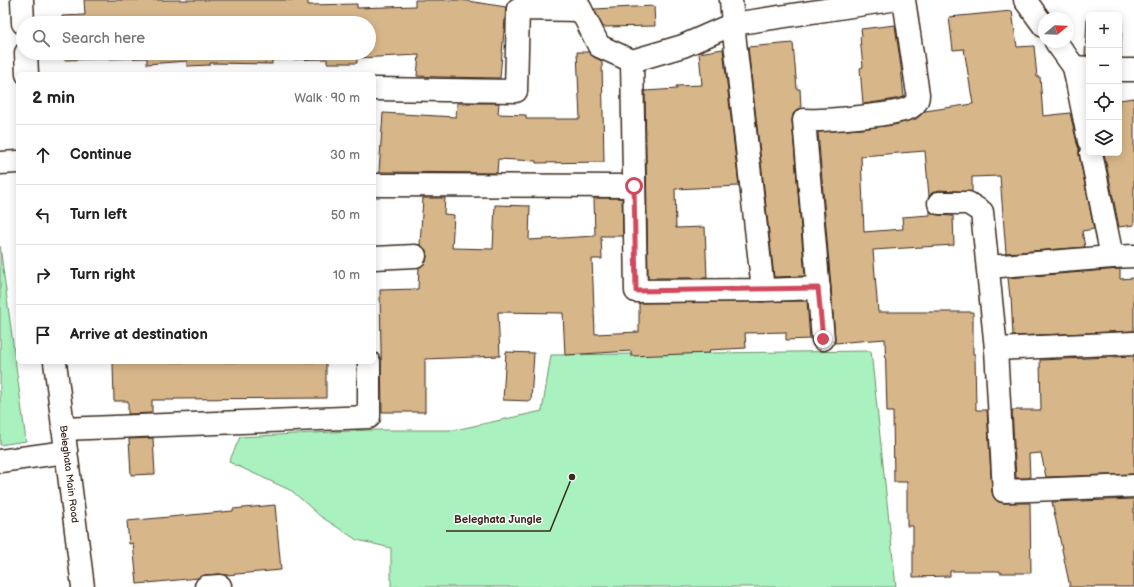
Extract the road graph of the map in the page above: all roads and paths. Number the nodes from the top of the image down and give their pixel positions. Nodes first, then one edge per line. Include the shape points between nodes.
1 (22, 0) edge
2 (732, 0) edge
3 (891, 0) edge
4 (904, 0) edge
5 (1025, 0) edge
6 (579, 5) edge
7 (23, 16) edge
8 (1038, 18) edge
9 (733, 24) junction
10 (1062, 48) edge
11 (26, 60) edge
12 (632, 61) junction
13 (1082, 68) edge
14 (1122, 70) edge
15 (1134, 70) edge
16 (27, 72) edge
17 (376, 89) edge
18 (1087, 120) edge
19 (1093, 156) edge
20 (16, 162) edge
21 (0, 163) edge
22 (376, 185) edge
23 (634, 186) junction
24 (939, 203) dead end
25 (415, 256) dead end
26 (1134, 256) edge
27 (1112, 257) junction
28 (376, 258) edge
29 (988, 267) junction
30 (818, 288) junction
31 (762, 290) junction
32 (823, 339) dead end
33 (1134, 343) edge
34 (996, 349) junction
35 (55, 364) edge
36 (369, 364) edge
37 (63, 429) junction
38 (66, 452) junction
39 (0, 461) edge
40 (1134, 486) edge
41 (83, 587) edge

1 - 7 street
2 - 9 street
3 - 9 street
4 - 30 street via 918,94 916,103 899,111 880,114 804,120
5 - 8 street
6 - 12 street via 599,46
6 - 17 street via 518,9 516,91
9 - 12 street via 683,46
9 - 31 street
10 - 13 street
11 - 16 street
12 - 23 street
13 - 18 street
14 - 15 street
19 - 27 street
20 - 21 street
22 - 23 street
23 - 31 street via 636,291
24 - 29 street via 968,203 982,212
25 - 28 street
26 - 27 street
27 - 29 street
29 - 34 street
30 - 31 street
30 - 32 street
33 - 34 street
34 - 40 street via 1004,491
35 - 37 street, Beleghata Main Road
36 - 37 street via 369,417
37 - 38 street, Beleghata Main Road
38 - 39 street
38 - 41 street, Beleghata Main Road

